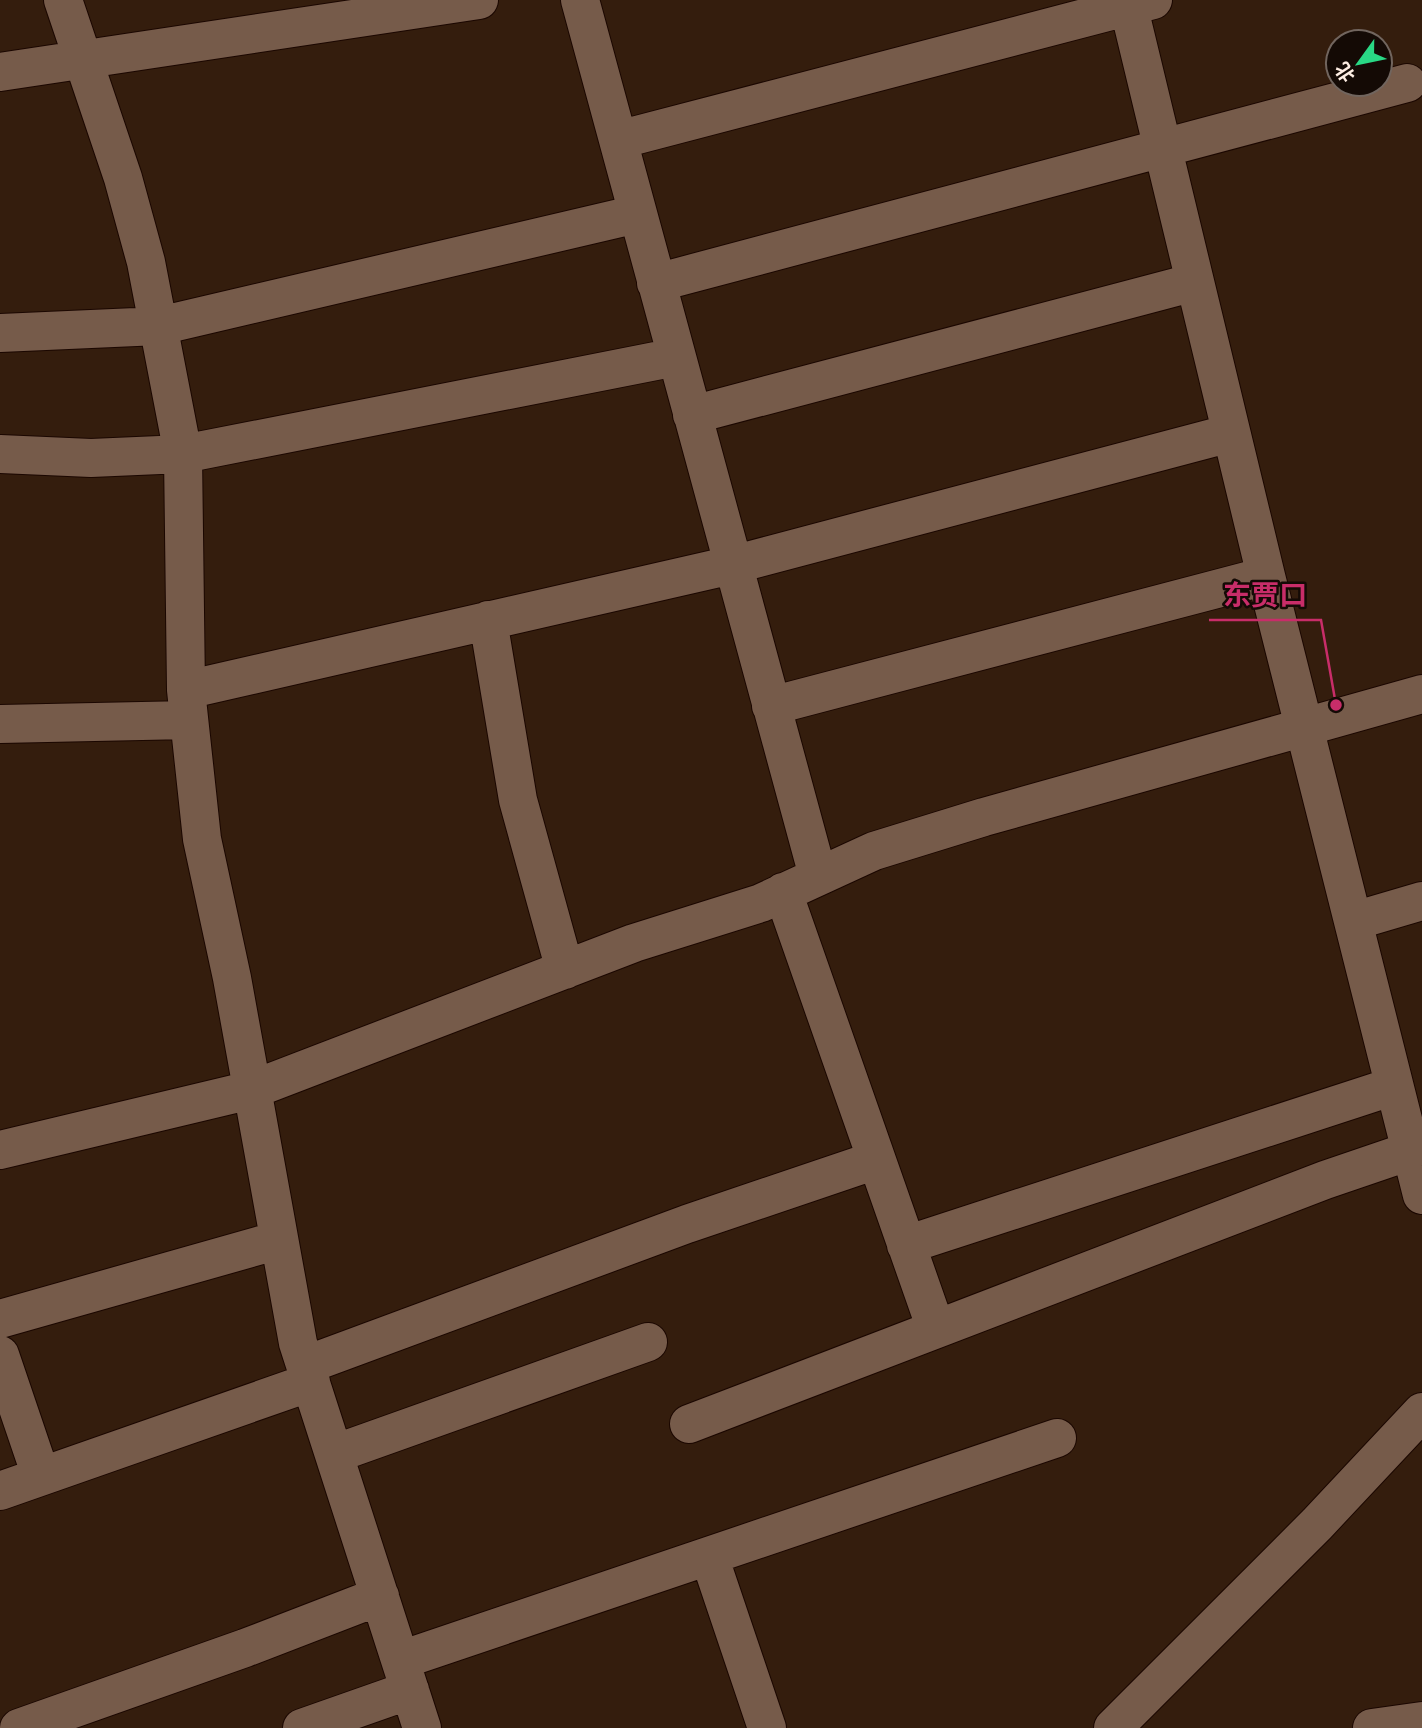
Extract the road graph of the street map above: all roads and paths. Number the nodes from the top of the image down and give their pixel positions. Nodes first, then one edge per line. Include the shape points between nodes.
1 (63, 0) edge
2 (480, 0) edge
3 (580, 0) edge
4 (1136, 2) edge
5 (83, 58) junction
6 (0, 72) edge
7 (1407, 83) dead end
8 (618, 140) junction
9 (1163, 148) junction
10 (638, 214) junction
11 (1195, 282) junction
12 (656, 284) junction
13 (159, 326) junction
14 (0, 333) edge
15 (676, 357) junction
16 (692, 415) junction
17 (1231, 433) junction
18 (0, 454) edge
19 (183, 454) junction
20 (732, 565) junction
21 (1266, 576) junction
22 (488, 621) junction
23 (1422, 694) edge
24 (188, 705) junction
25 (771, 706) junction
26 (1422, 708) edge
27 (0, 724) edge
28 (1307, 735) junction
29 (818, 876) junction
30 (783, 892) junction
31 (1422, 901) edge
32 (1354, 921) junction
33 (565, 970) junction
34 (251, 1090) junction
35 (1405, 1092) edge
36 (0, 1150) edge
37 (1410, 1151) junction
38 (876, 1160) junction
39 (1422, 1195) edge
40 (279, 1240) junction
41 (906, 1245) junction
42 (0, 1319) edge
43 (936, 1329) junction
44 (648, 1342) dead end
45 (0, 1355) edge
46 (308, 1374) junction
47 (1422, 1412) edge
48 (690, 1423) dead end
49 (1057, 1438) dead end
50 (334, 1454) junction
51 (41, 1476) junction
52 (0, 1491) edge
53 (709, 1556) junction
54 (380, 1596) junction
55 (406, 1675) junction
56 (0, 1715) edge
57 (1422, 1721) edge
58 (5, 1728) edge
59 (19, 1728) edge
60 (302, 1728) edge
61 (422, 1728) edge
62 (767, 1728) edge
63 (1113, 1728) edge
64 (1372, 1728) edge

1 - 5 street
2 - 5 street
3 - 8 street
4 - 8 street
4 - 9 street
5 - 6 street
5 - 13 street via 126,190
7 - 9 street
8 - 10 street
9 - 11 street
9 - 12 street
10 - 12 street
10 - 13 street
11 - 16 street
11 - 17 street
12 - 15 street
13 - 14 street
13 - 19 street
15 - 16 street
15 - 19 street
16 - 20 street
17 - 20 street
17 - 21 street
18 - 19 street via 91,458
19 - 24 street
20 - 22 street
20 - 25 street
21 - 25 street
21 - 28 street
22 - 24 street
22 - 33 street via 518,800
23 - 28 street
24 - 27 street
24 - 34 street via 202,839
25 - 29 street
26 - 28 street
28 - 29 street via 875,864
28 - 32 street
29 - 30 street
30 - 33 street
30 - 38 street
31 - 32 street
32 - 35 street
33 - 34 street
34 - 36 street
34 - 40 street
35 - 37 street
35 - 41 street
37 - 39 street
37 - 43 street
38 - 41 street
38 - 46 street via 687,1224
40 - 42 street
40 - 46 street
41 - 43 street
43 - 48 street
44 - 50 street
45 - 51 street
46 - 50 street
46 - 51 street
47 - 63 street
49 - 53 street
50 - 54 street
51 - 52 street
53 - 55 street
53 - 62 street
54 - 55 street
54 - 59 street
55 - 60 street
55 - 61 street
56 - 58 street
57 - 64 street

